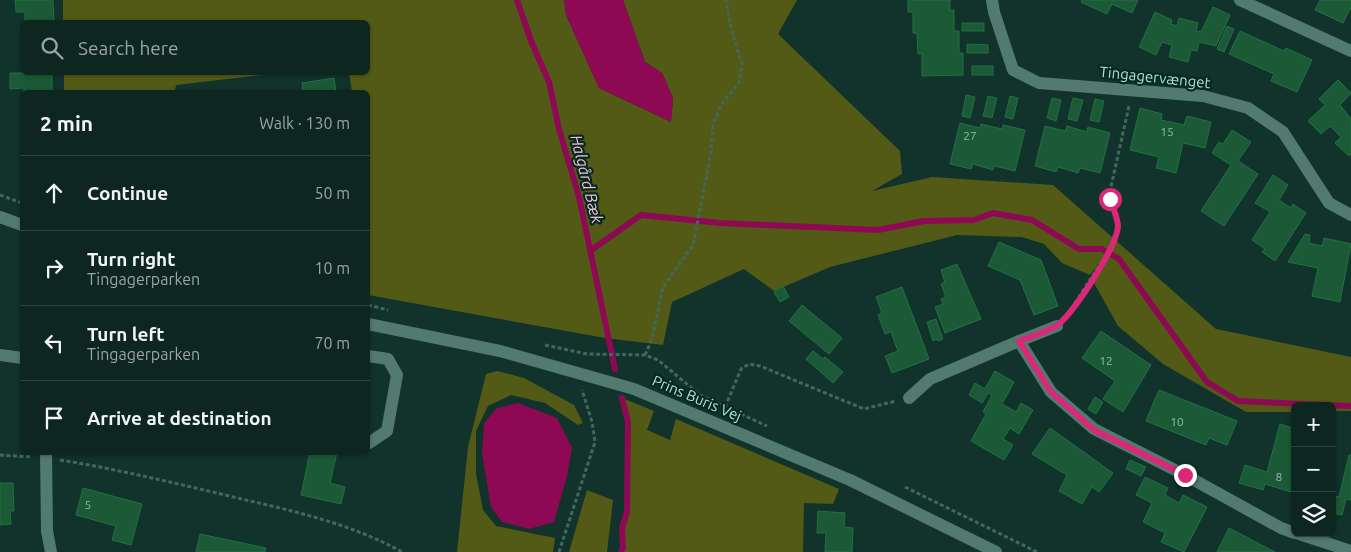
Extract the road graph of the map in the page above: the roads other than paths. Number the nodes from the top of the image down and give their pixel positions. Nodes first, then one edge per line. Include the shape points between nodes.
1 (992, 0) edge
2 (1240, 0) edge
3 (1351, 51) edge
4 (1351, 215) edge
5 (0, 217) edge
6 (20, 224) edge
7 (370, 324) edge
8 (1057, 326) road end
9 (1019, 341) junction
10 (0, 355) edge
11 (370, 356) edge
12 (20, 358) edge
13 (909, 398) road end
14 (370, 442) edge
15 (46, 455) edge
16 (1291, 532) edge
17 (1307, 537) edge
18 (1351, 551) edge
19 (51, 552) edge
20 (996, 552) edge

1 - 4 street, Tingagervænget via 1013,70 1039,83 1203,96 1248,108 1283,132 1329,203
2 - 3 street
5 - 6 street
7 - 20 street, Prins Buris Vej via 500,351 634,389 850,480
8 - 9 street
9 - 13 street via 930,379
9 - 16 street via 1051,392 1094,430
10 - 12 street
11 - 14 street via 388,360 397,375 387,431
15 - 19 street via 47,531
17 - 18 street

